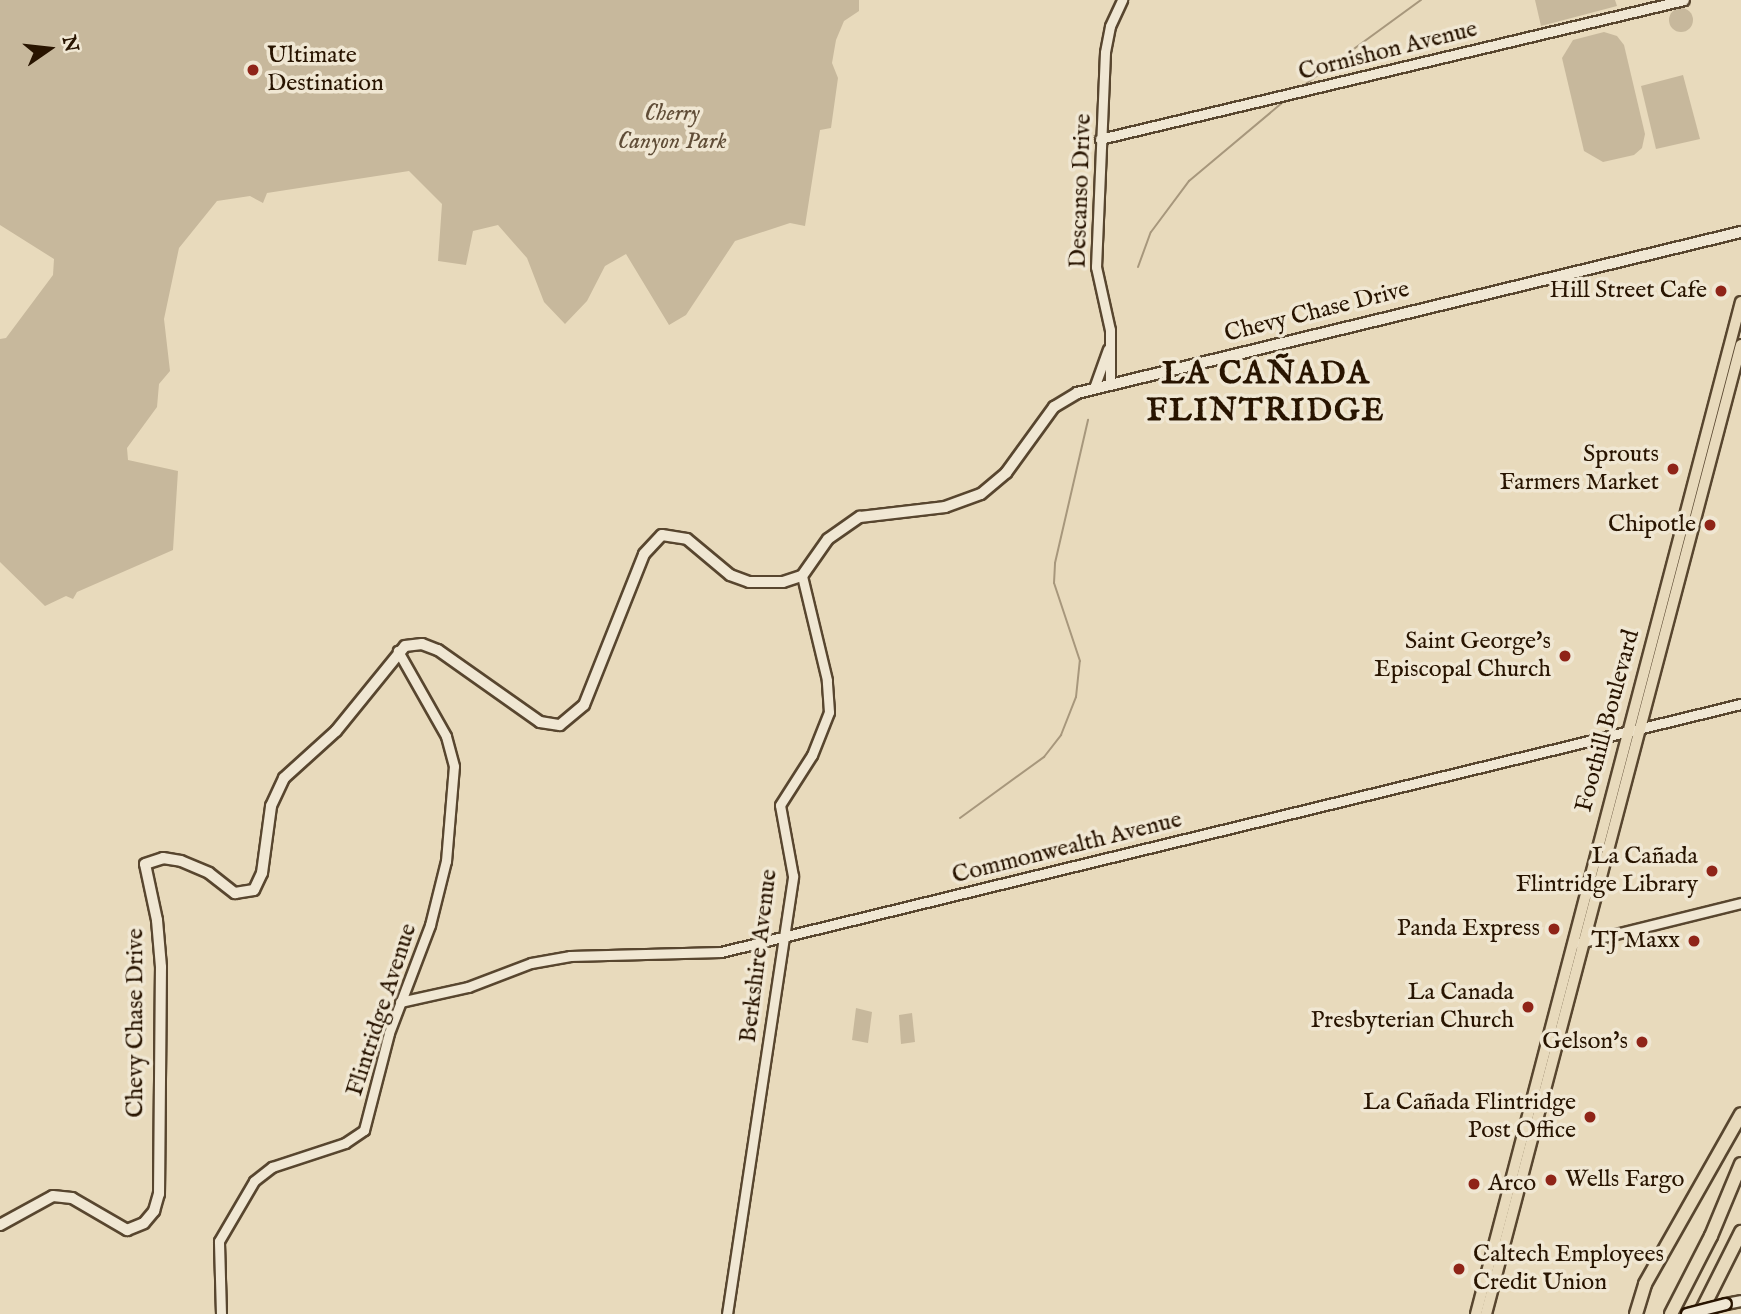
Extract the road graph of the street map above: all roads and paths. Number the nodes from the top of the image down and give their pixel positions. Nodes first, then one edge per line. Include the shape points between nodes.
1 (1122, 0) edge
2 (1684, 0) edge
3 (1100, 139) junction
4 (1741, 232) edge
5 (1741, 302) edge
6 (1741, 345) edge
7 (1109, 347) junction
8 (1730, 366) junction
9 (1110, 384) junction
10 (1094, 388) junction
11 (802, 576) junction
12 (398, 650) junction
13 (1741, 704) edge
14 (1633, 732) junction
15 (1741, 903) edge
16 (784, 937) junction
17 (1584, 942) junction
18 (1571, 945) junction
19 (400, 1002) junction
20 (1741, 1114) edge
21 (1741, 1164) edge
22 (0, 1225) edge
23 (1741, 1232) edge
24 (1741, 1301) edge
25 (221, 1314) edge
26 (727, 1314) edge
27 (1476, 1314) edge
28 (1486, 1314) edge
29 (1636, 1314) edge
30 (1671, 1314) edge
31 (1687, 1314) edge
32 (1700, 1314) edge

1 - 3 street, Descanso Drive via 1105,52
2 - 3 street, Cornishon Avenue
3 - 7 street, Descanso Drive via 1096,275 1110,330
4 - 9 main road, Chevy Chase Drive
5 - 8 main road, Foothill Boulevard
6 - 8 main road, Foothill Boulevard
7 - 9 street, Descanso Drive
7 - 10 street
8 - 14 main road, Foothill Boulevard
9 - 10 main road, Chevy Chase Drive
10 - 11 main road, Chevy Chase Drive via 1060,401 1006,473 981,494 945,506 879,512 849,522 828,539
11 - 12 main road via 772,584 749,582 724,572 687,539 668,534 657,537 644,554 584,705 560,725 540,722 438,650 414,644
11 - 16 street, Berkshire Avenue via 827,680 829,712 812,755 780,805 793,870
12 - 19 street, Flintridge Avenue via 446,736 454,766 446,861 430,925
12 - 22 main road, Chevy Chase Drive via 336,731 284,778 276,792 262,873 254,890 235,893 209,873 181,862 163,858 145,864 157,920 160,967 159,1194 154,1211 144,1223 127,1230 72,1198 53,1196
13 - 14 street, Commonwealth Avenue
14 - 16 street, Commonwealth Avenue
14 - 17 main road, Foothill Boulevard
14 - 18 main road, Foothill Boulevard
15 - 17 street
16 - 19 street, Commonwealth Avenue via 706,955 570,956
16 - 26 street, Berkshire Avenue
17 - 18 street
17 - 28 main road, Foothill Boulevard
18 - 27 main road, Foothill Boulevard
19 - 25 street, Flintridge Avenue via 364,1130 345,1143 300,1155 262,1173 223,1231 218,1252
20 - 29 highway via 1645,1284
21 - 30 highway via 1712,1236
23 - 32 highway
24 - 31 main road, bridge

